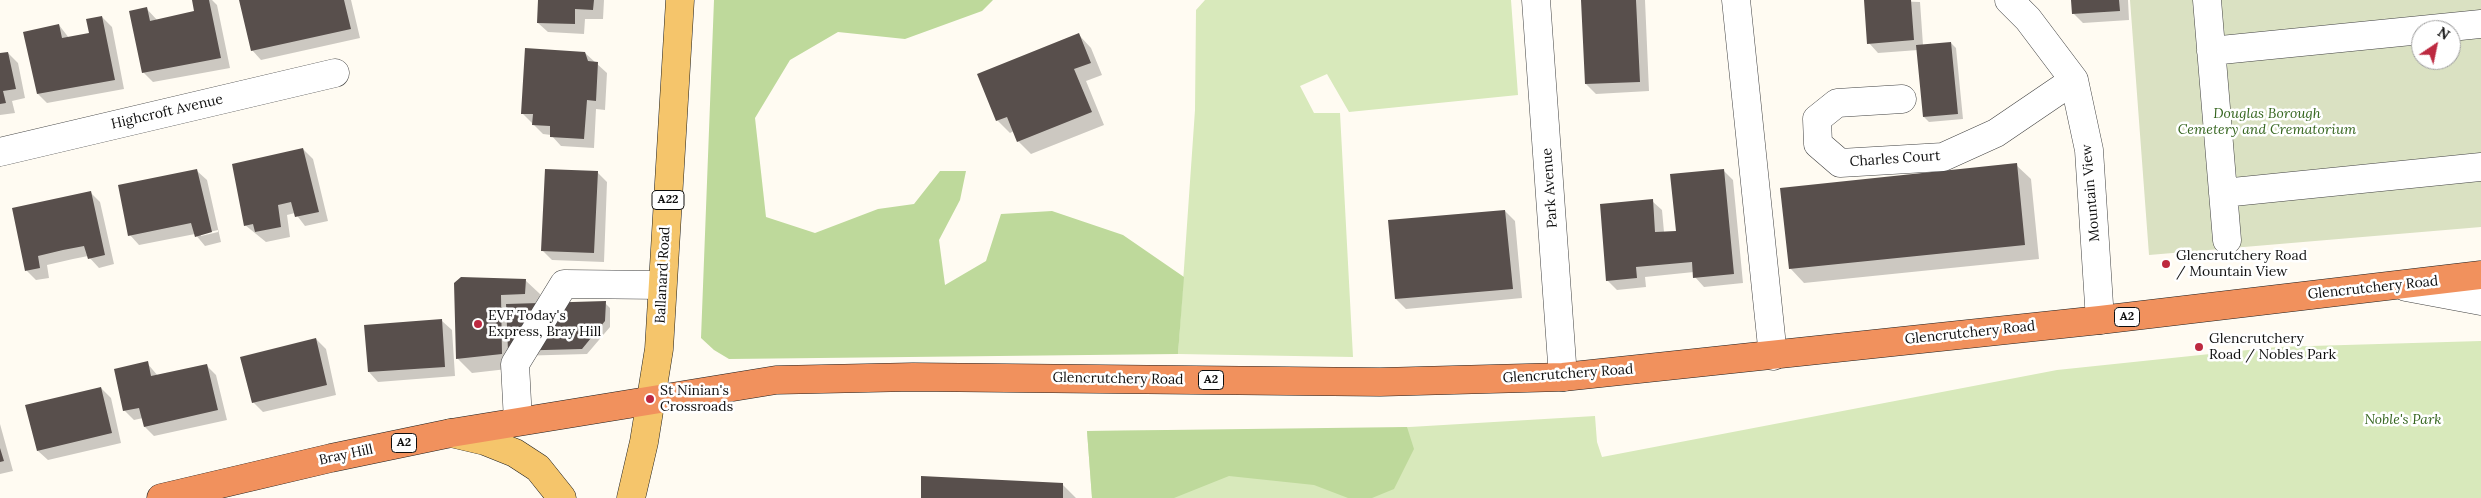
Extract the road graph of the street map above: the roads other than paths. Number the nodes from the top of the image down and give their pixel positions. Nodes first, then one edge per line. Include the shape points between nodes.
1 (680, 0) edge
2 (1536, 0) edge
3 (1736, 0) edge
4 (2008, 0) edge
5 (2206, 0) edge
6 (2481, 24) edge
7 (2461, 26) edge
8 (2411, 31) edge
9 (2211, 50) junction
10 (335, 73) dead end
11 (2074, 80) junction
12 (1902, 99) dead end
13 (0, 152) edge
14 (2481, 167) edge
15 (2223, 193) junction
16 (2227, 240) dead end
17 (2481, 275) edge
18 (662, 285) junction
19 (2396, 285) junction
20 (2481, 301) edge
21 (2100, 320) junction
22 (1773, 356) junction
23 (1563, 377) junction
24 (650, 399) junction
25 (518, 421) junction
26 (451, 434) junction
27 (160, 498) edge
28 (562, 498) edge
29 (630, 498) edge

1 - 18 main road, Ballanard Road / A22
2 - 23 street, Park Avenue
3 - 22 street
4 - 11 street, Mountain View via 2028,19
5 - 9 street
6 - 7 street
8 - 9 street
9 - 15 street
10 - 13 street, Highcroft Avenue
11 - 12 street, Charles Court via 1996,133 1943,157 1840,163 1818,144 1817,120 1837,103
11 - 21 street, Mountain View via 2089,150
14 - 15 street
15 - 16 street
17 - 19 highway, Glencrutchery Road / A2
18 - 24 main road, Ballanard Road / A22 via 659,349
18 - 25 street via 564,284 515,364
19 - 20 street
19 - 21 highway, Glencrutchery Road / A2
21 - 22 highway, Glencrutchery Road / A2 via 1895,340
22 - 23 highway, Glencrutchery Road / A2
23 - 24 highway, Glencrutchery Road / A2 via 1380,382 913,377 817,379 776,380
24 - 25 highway, Bray Hill / A2
24 - 29 main road, A22
25 - 26 highway, Bray Hill / A2
26 - 27 highway, Bray Hill / A2
26 - 28 main road via 485,441 515,453 538,468

